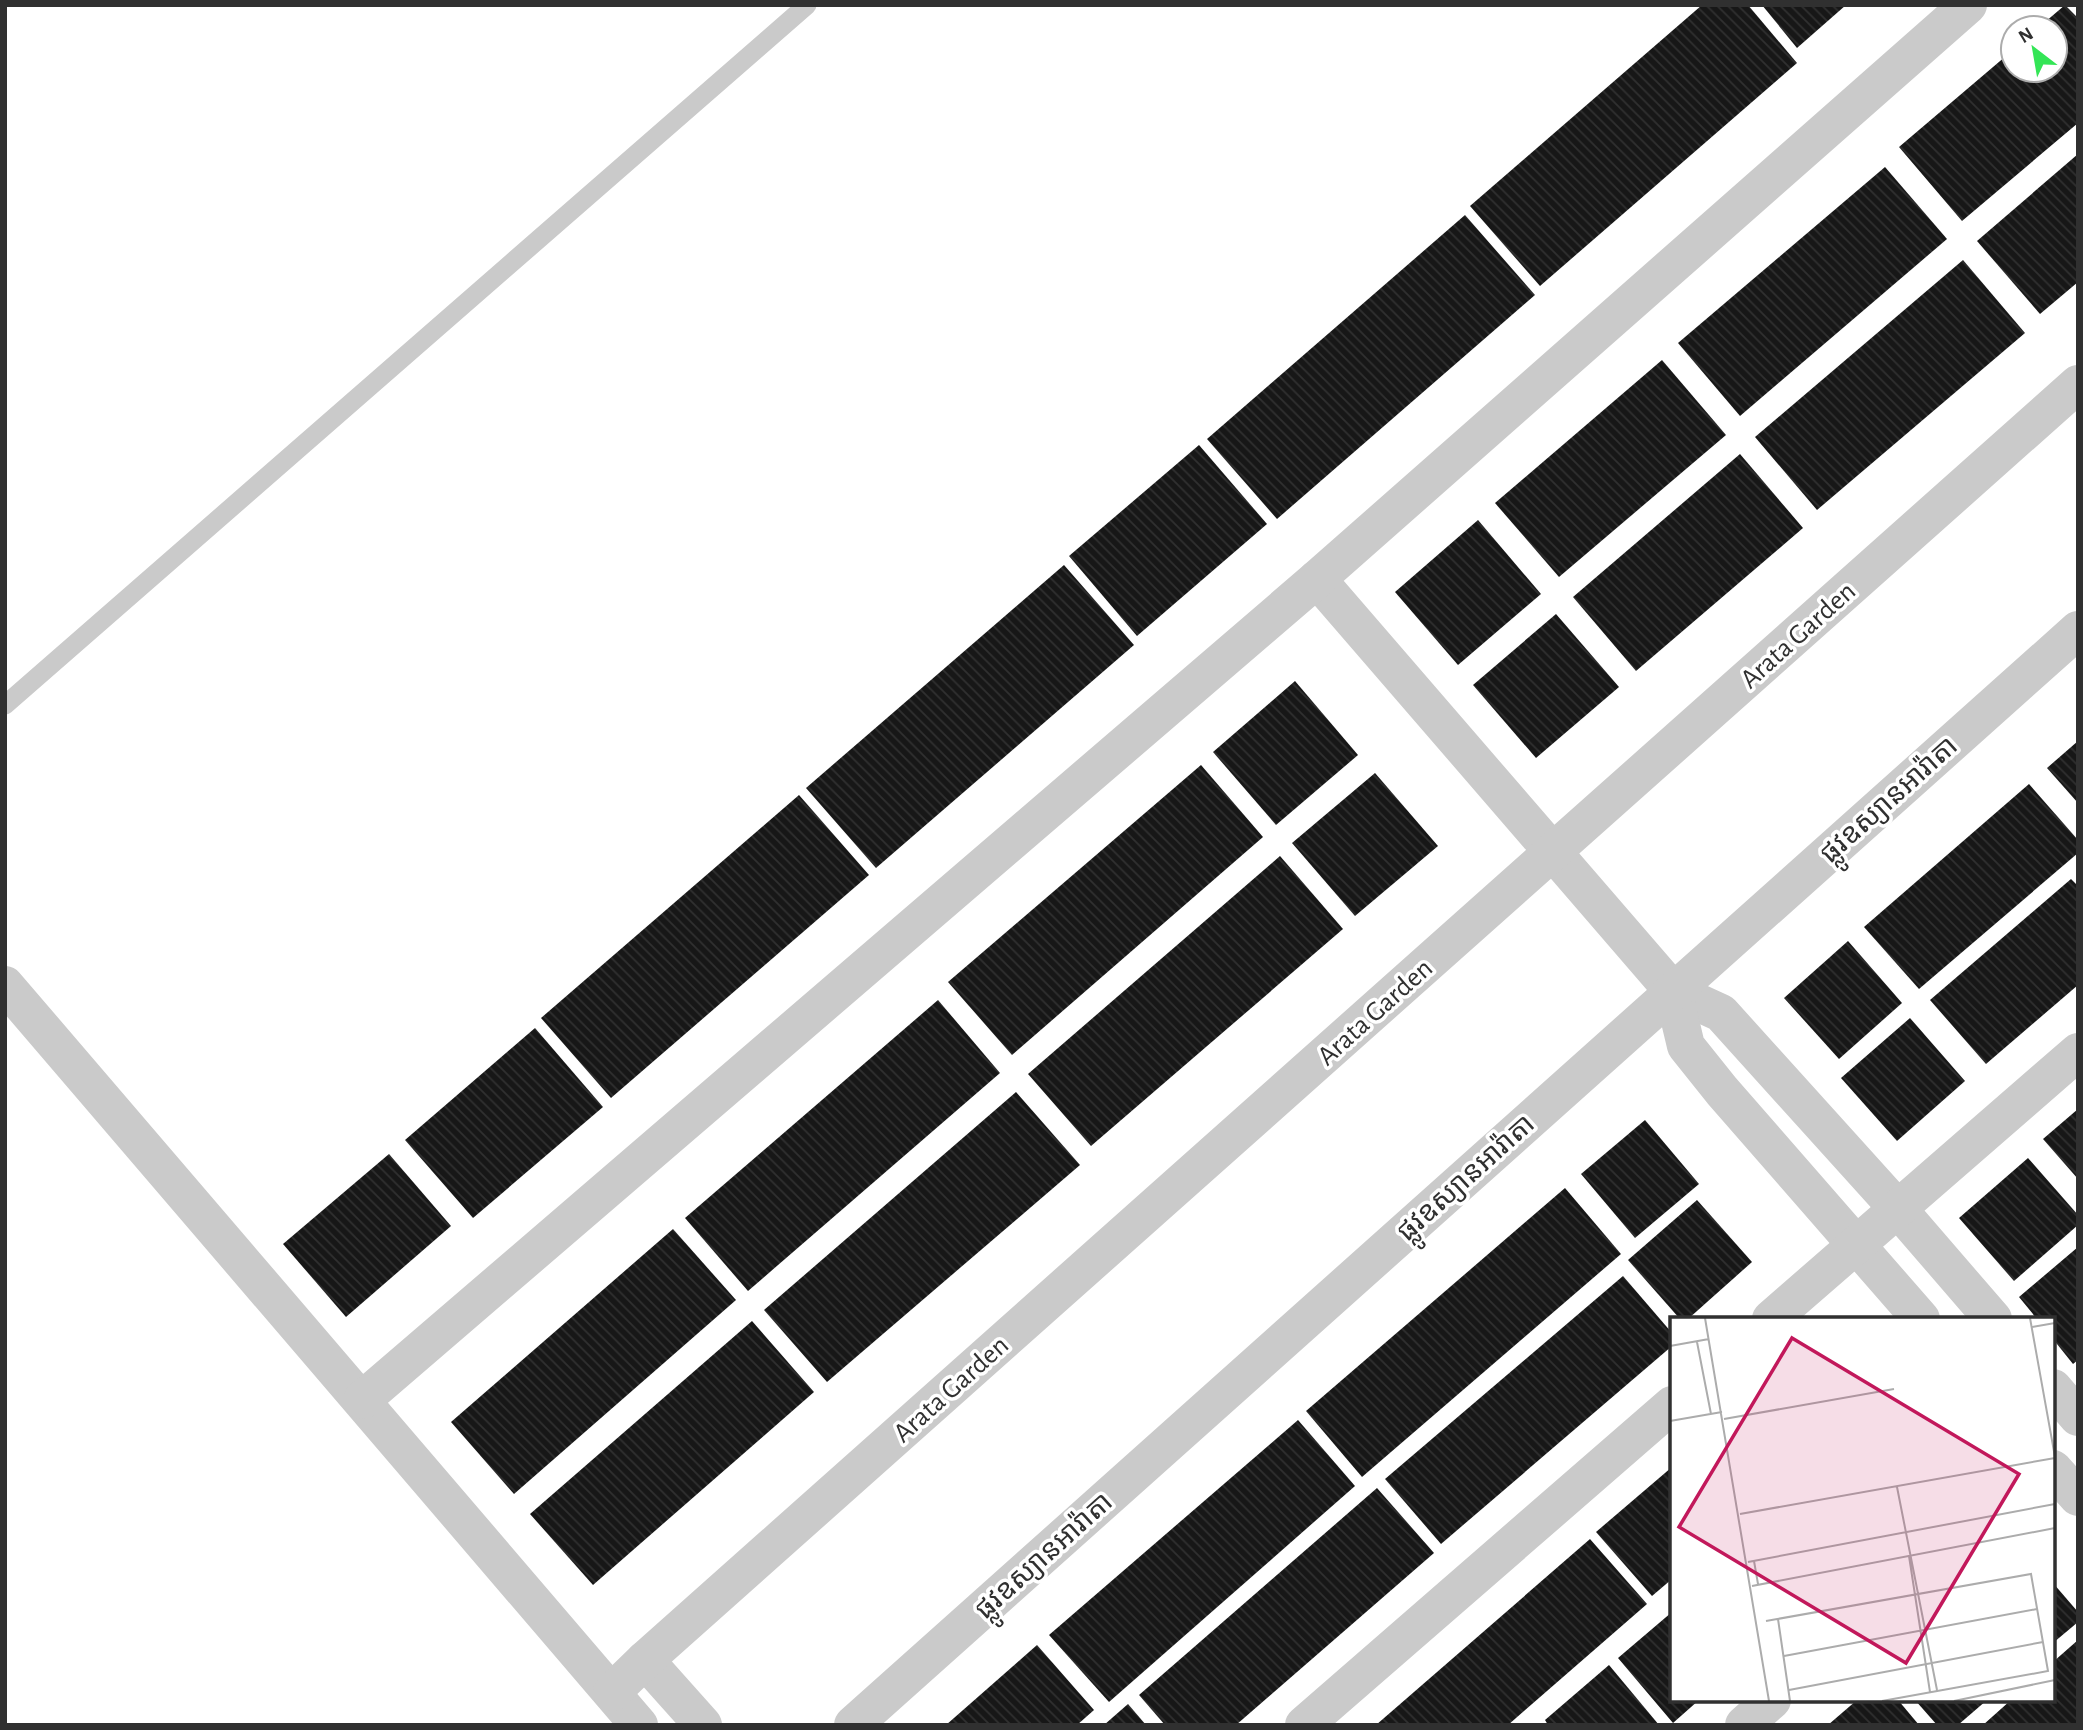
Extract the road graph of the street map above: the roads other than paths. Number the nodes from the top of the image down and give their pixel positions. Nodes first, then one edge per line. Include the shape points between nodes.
1 (807, 5) edge
2 (1968, 5) edge
3 (2078, 384) edge
4 (1317, 579) junction
5 (2078, 630) edge
6 (5, 705) edge
7 (1551, 853) junction
8 (5, 985) edge
9 (1673, 991) junction
10 (2078, 1052) edge
11 (1898, 1209) junction
12 (1856, 1245) junction
13 (1773, 1317) edge
14 (1919, 1317) edge
15 (1991, 1317) edge
16 (2055, 1390) edge
17 (362, 1400) junction
18 (1670, 1407) edge
19 (2078, 1417) edge
20 (2078, 1428) edge
21 (2055, 1448) edge
22 (2055, 1471) edge
23 (2078, 1497) edge
24 (657, 1649) junction
25 (612, 1692) junction
26 (1770, 1702) edge
27 (639, 1725) edge
28 (703, 1725) edge
29 (853, 1725) edge
30 (1304, 1725) edge
31 (1744, 1725) edge

1 - 6 lane
2 - 4 street
3 - 7 street, Arata Garden
4 - 7 street
4 - 17 street
5 - 9 street, ផ្លូវឧស្យានអារ៉ាតា
7 - 9 street
7 - 24 street, Arata Garden
8 - 17 street
9 - 11 street via 1721,1013
9 - 12 street via 1686,1046
9 - 29 street, ផ្លូវឧស្យានអារ៉ាតា
10 - 11 street
11 - 12 street
11 - 15 street
12 - 13 street
12 - 14 street
16 - 19 street
17 - 25 street
18 - 30 street
20 - 21 street
22 - 23 street
24 - 25 street, Arata Garden
24 - 28 street
25 - 27 street
26 - 31 street

